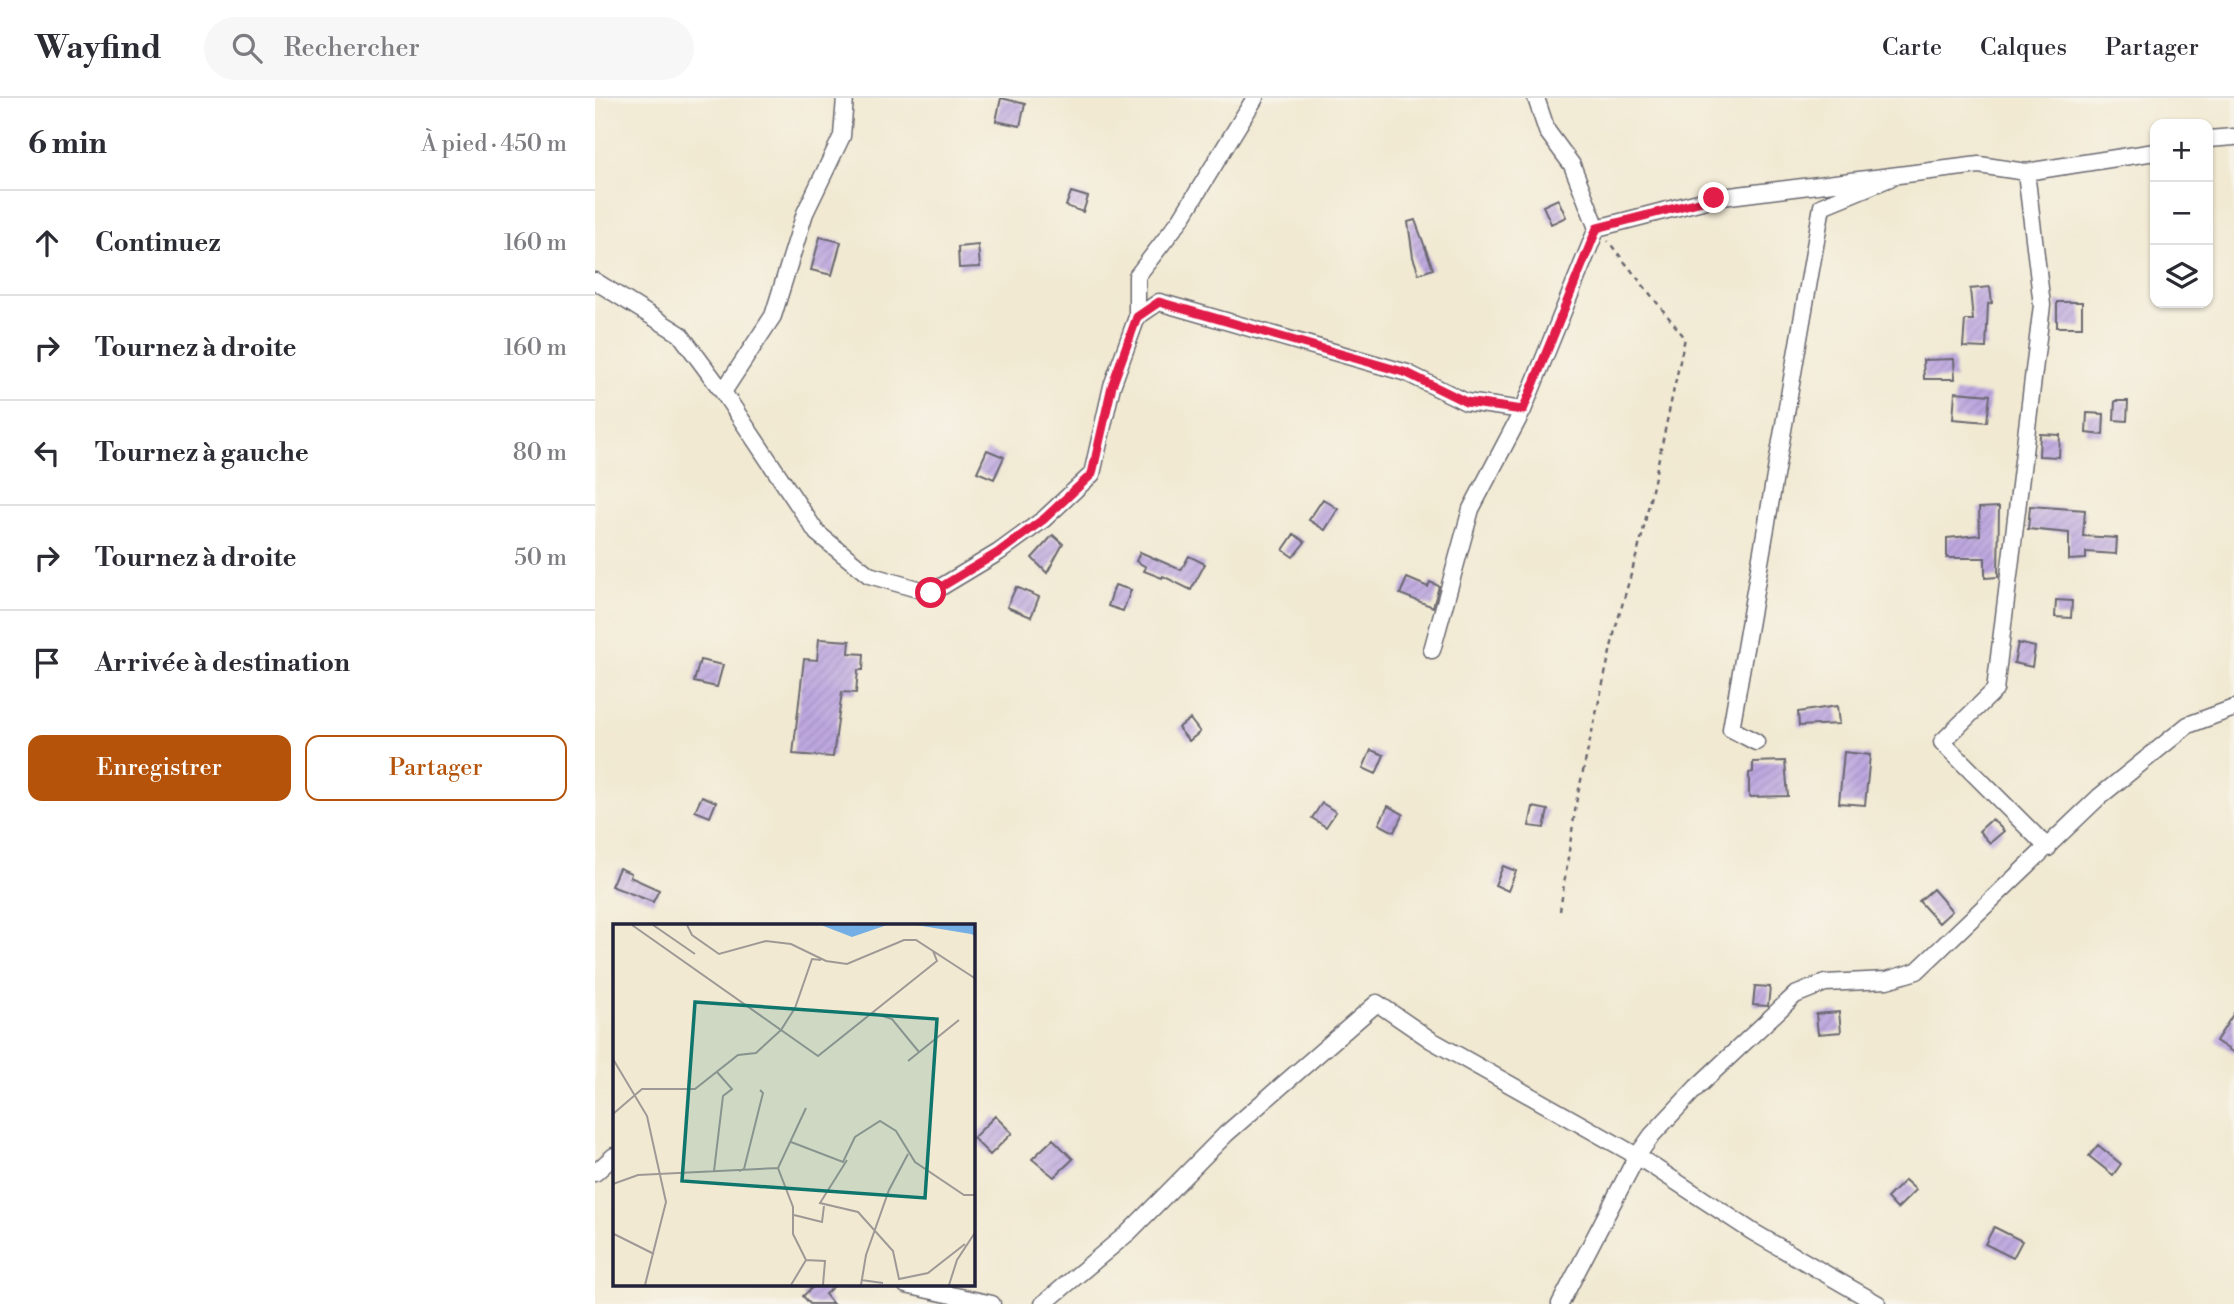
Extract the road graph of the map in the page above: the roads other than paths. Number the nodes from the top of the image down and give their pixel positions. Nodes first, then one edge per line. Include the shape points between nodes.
1 (845, 98) edge
2 (1255, 98) edge
3 (1536, 98) edge
4 (2234, 137) edge
5 (2213, 139) edge
6 (2150, 153) edge
7 (2026, 172) junction
8 (1890, 178) junction
9 (1597, 228) junction
10 (595, 281) edge
11 (1137, 317) junction
12 (723, 392) junction
13 (1523, 410) junction
14 (1432, 650) dead end
15 (2234, 708) edge
16 (1756, 743) dead end
17 (2048, 848) junction
18 (1637, 1156) junction
19 (613, 1157) edge
20 (595, 1173) edge
21 (911, 1286) edge
22 (992, 1304) edge
23 (1043, 1304) edge
24 (1560, 1304) edge
25 (1878, 1304) edge

1 - 12 street via 842,136 805,214 773,316
2 - 11 street via 1181,219 1137,276
3 - 9 street via 1547,131 1572,165
4 - 5 street
6 - 7 street
7 - 8 street via 1979,165
7 - 17 street via 2042,304 1996,690 1942,742
8 - 9 street via 1714,198
8 - 16 street via 1822,206 1731,729
9 - 13 street
10 - 12 street via 680,334
11 - 12 street via 1112,386 1092,474 1044,519 931,593 869,575 817,533
11 - 13 street via 1159,302 1172,305 1407,373 1466,402
13 - 14 street via 1471,509
15 - 17 street via 2188,725 2099,797
17 - 18 street via 1917,971 1887,979 1825,983 1795,995 1697,1087
18 - 23 street via 1431,1040 1377,1003 1226,1134 1129,1232
18 - 24 street
18 - 25 street via 1753,1232
19 - 20 street
21 - 22 street

